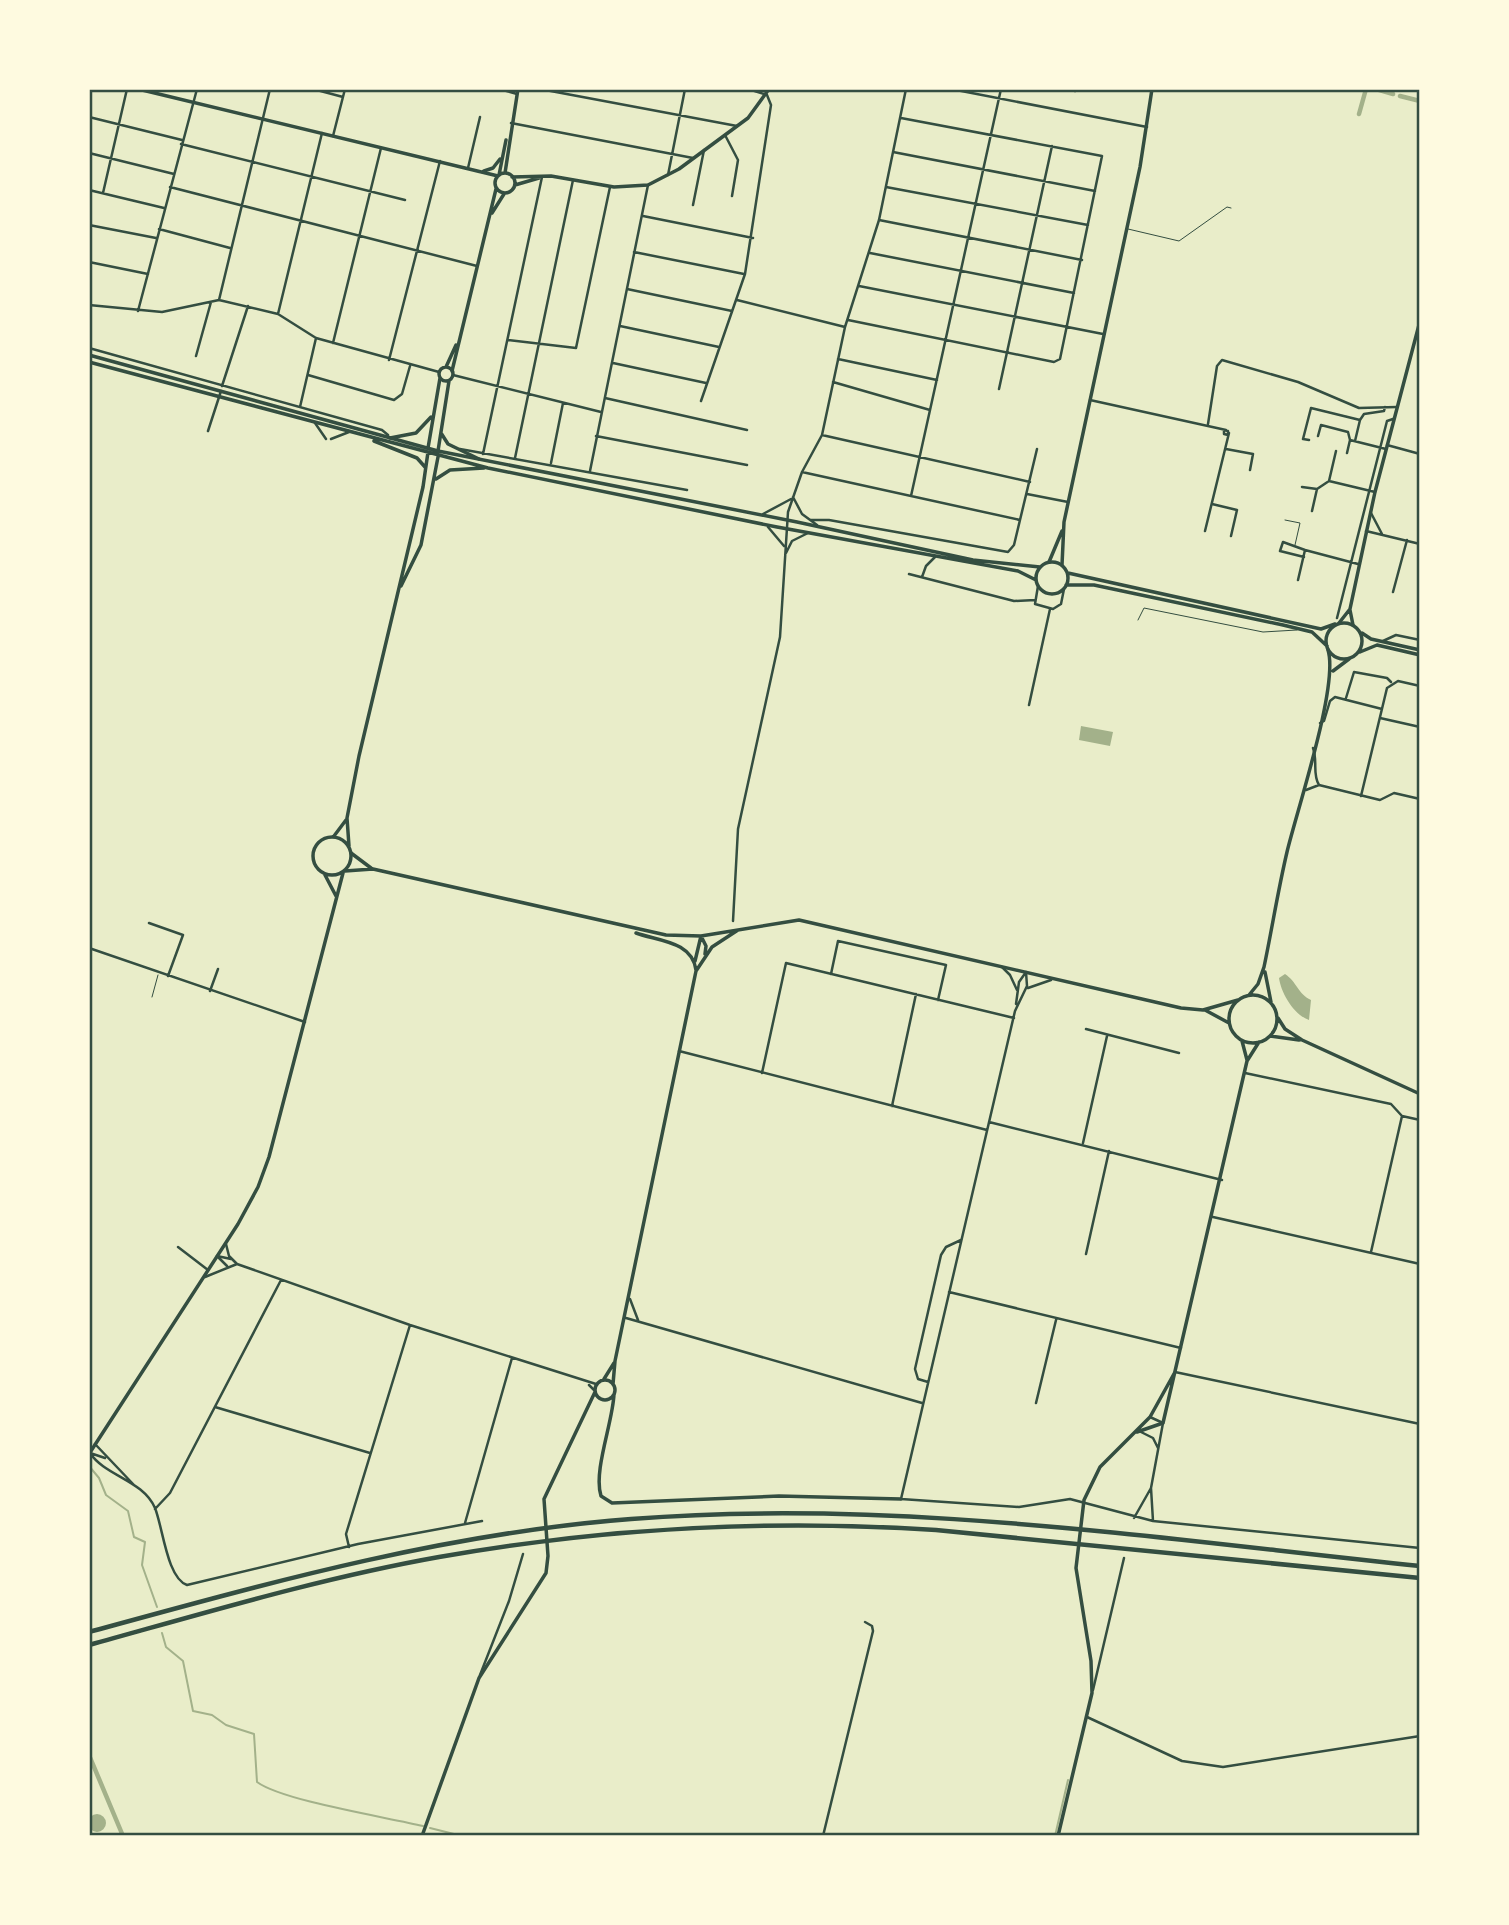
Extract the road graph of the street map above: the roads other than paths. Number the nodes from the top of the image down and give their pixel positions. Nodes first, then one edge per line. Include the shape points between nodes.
1 (127, 89) edge
2 (138, 89) edge
3 (197, 89) edge
4 (270, 89) edge
5 (313, 89) edge
6 (345, 89) edge
7 (499, 89) edge
8 (540, 89) edge
9 (685, 89) edge
10 (748, 89) edge
11 (769, 89) edge
12 (906, 89) edge
13 (951, 89) edge
14 (1001, 89) edge
15 (1069, 89) edge
16 (1152, 89) edge
17 (157, 91) edge
18 (517, 91) edge
19 (1075, 91) edge
20 (766, 94) junction
21 (343, 97) junction
22 (999, 99) junction
23 (193, 102) junction
24 (679, 116) junction
25 (89, 117) edge
26 (480, 117) dead end
27 (264, 118) junction
28 (900, 118) junction
29 (120, 124) junction
30 (510, 125) junction
31 (737, 126) junction
32 (1147, 127) junction
33 (322, 133) junction
34 (991, 135) junction
35 (333, 136) junction
36 (723, 136) junction
37 (182, 142) junction
38 (1052, 146) junction
39 (381, 148) junction
40 (704, 150) junction
41 (893, 152) junction
42 (89, 153) edge
43 (672, 153) junction
44 (502, 155) junction
45 (111, 158) junction
46 (693, 158) junction
47 (254, 161) junction
48 (440, 161) junction
49 (468, 168) junction
50 (984, 170) junction
51 (482, 172) junction
52 (174, 174) junction
53 (501, 175) junction
54 (668, 175) junction
55 (312, 177) junction
56 (512, 177) junction
57 (542, 177) junction
58 (573, 180) junction
59 (1044, 181) junction
60 (495, 182) junction
61 (514, 185) junction
62 (648, 185) junction
63 (170, 187) junction
64 (610, 187) junction
65 (887, 187) junction
66 (496, 189) junction
67 (89, 190) edge
68 (1096, 191) junction
69 (370, 192) junction
70 (103, 193) junction
71 (505, 193) junction
72 (732, 196) dead end
73 (405, 200) dead end
74 (693, 205) dead end
75 (976, 205) junction
76 (242, 206) junction
77 (164, 208) junction
78 (1231, 208) dead end
79 (1037, 215) junction
80 (643, 216) junction
81 (300, 220) junction
82 (879, 220) junction
83 (488, 222) junction
84 (89, 225) edge
85 (1088, 225) junction
86 (159, 229) junction
87 (1126, 229) junction
88 (358, 236) junction
89 (156, 238) junction
90 (752, 238) junction
91 (968, 238) junction
92 (232, 248) junction
93 (1029, 250) junction
94 (417, 251) junction
95 (634, 252) junction
96 (870, 253) junction
97 (1082, 260) junction
98 (89, 262) edge
99 (477, 266) junction
100 (961, 271) junction
101 (148, 274) junction
102 (745, 274) junction
103 (1022, 282) junction
104 (859, 286) junction
105 (627, 289) junction
106 (1074, 293) junction
107 (219, 300) junction
108 (737, 300) junction
109 (211, 302) junction
110 (954, 303) junction
111 (89, 305) edge
112 (248, 306) junction
113 (138, 311) junction
114 (732, 312) junction
115 (278, 314) junction
116 (1015, 316) junction
117 (848, 320) junction
118 (1420, 321) edge
119 (620, 326) junction
120 (1066, 326) junction
121 (845, 327) junction
122 (1104, 334) junction
123 (459, 337) junction
124 (316, 338) junction
125 (946, 339) junction
126 (508, 340) junction
127 (333, 343) junction
128 (540, 344) junction
129 (719, 347) junction
130 (89, 348) edge
131 (1007, 351) junction
132 (89, 355) edge
133 (196, 356) dead end
134 (838, 359) junction
135 (389, 360) junction
136 (89, 362) edge
137 (613, 363) junction
138 (411, 365) junction
139 (445, 367) junction
140 (452, 373) junction
141 (307, 375) junction
142 (440, 375) junction
143 (937, 380) junction
144 (449, 381) junction
145 (833, 382) junction
146 (706, 383) junction
147 (222, 386) junction
148 (496, 387) junction
149 (999, 389) dead end
150 (220, 393) junction
151 (528, 394) junction
152 (605, 398) junction
153 (1090, 400) junction
154 (701, 401) dead end
155 (563, 403) junction
156 (1385, 405) junction
157 (1398, 407) junction
158 (300, 408) junction
159 (930, 410) junction
160 (601, 412) junction
161 (698, 412) dead end
162 (432, 415) junction
163 (696, 419) junction
164 (1360, 420) junction
165 (1394, 420) junction
166 (315, 423) junction
167 (1209, 425) junction
168 (441, 427) junction
169 (747, 430) dead end
170 (208, 431) dead end
171 (349, 432) junction
172 (822, 435) junction
173 (596, 436) junction
174 (1318, 436) dead end
175 (368, 437) junction
176 (390, 438) junction
177 (1309, 440) dead end
178 (1350, 440) junction
179 (1355, 441) junction
180 (452, 447) junction
181 (1387, 447) junction
182 (1380, 448) junction
183 (1037, 449) dead end
184 (1226, 449) junction
185 (428, 451) junction
186 (1336, 451) dead end
187 (1347, 453) dead end
188 (438, 454) junction
189 (483, 454) junction
190 (1420, 454) edge
191 (920, 457) junction
192 (515, 458) junction
193 (481, 460) junction
194 (551, 463) junction
195 (747, 465) dead end
196 (488, 468) junction
197 (1250, 470) dead end
198 (590, 471) junction
199 (802, 472) junction
200 (426, 473) junction
201 (436, 478) junction
202 (1329, 481) junction
203 (1030, 482) junction
204 (1302, 486) dead end
205 (1317, 489) junction
206 (687, 490) dead end
207 (1369, 490) junction
208 (1375, 492) junction
209 (1027, 494) junction
210 (911, 496) junction
211 (793, 497) junction
212 (419, 502) junction
213 (1069, 502) junction
214 (431, 504) junction
215 (1212, 504) junction
216 (1312, 511) dead end
217 (1371, 511) junction
218 (758, 515) junction
219 (811, 520) junction
220 (1020, 520) junction
221 (1285, 520) dead end
222 (1065, 522) junction
223 (761, 523) junction
224 (787, 524) junction
225 (820, 527) junction
226 (1205, 531) dead end
227 (1366, 531) junction
228 (813, 533) junction
229 (1382, 534) junction
230 (1231, 536) dead end
231 (1407, 540) junction
232 (409, 543) junction
233 (1420, 544) edge
234 (421, 545) junction
235 (1295, 545) junction
236 (1305, 550) junction
237 (937, 556) junction
238 (1304, 556) junction
239 (784, 559) junction
240 (1049, 562) junction
241 (1350, 562) junction
242 (1359, 564) junction
243 (1062, 565) junction
244 (1040, 567) junction
245 (1068, 573) junction
246 (909, 574) dead end
247 (922, 577) junction
248 (1036, 580) junction
249 (1298, 580) dead end
250 (1038, 586) junction
251 (1065, 587) junction
252 (1393, 592) dead end
253 (396, 600) junction
254 (1034, 600) junction
255 (1050, 609) junction
256 (1349, 609) junction
257 (1138, 620) dead end
258 (1337, 622) junction
259 (1353, 625) junction
260 (1307, 631) junction
261 (1360, 631) junction
262 (1420, 640) edge
263 (1383, 641) junction
264 (1327, 648) junction
265 (1420, 652) edge
266 (1358, 653) junction
267 (1349, 659) junction
268 (1332, 672) junction
269 (1391, 683) junction
270 (1420, 686) edge
271 (1346, 698) junction
272 (1029, 705) dead end
273 (1383, 709) junction
274 (1380, 718) junction
275 (1320, 723) junction
276 (1420, 727) edge
277 (1313, 748) junction
278 (1320, 785) junction
279 (1303, 793) junction
280 (1361, 796) junction
281 (1420, 800) edge
282 (347, 818) junction
283 (333, 837) junction
284 (349, 846) junction
285 (351, 853) junction
286 (373, 869) junction
287 (344, 872) junction
288 (324, 874) junction
289 (337, 898) junction
290 (733, 920) dead end
291 (149, 923) dead end
292 (624, 928) junction
293 (740, 929) junction
294 (701, 936) junction
295 (89, 948) edge
296 (704, 956) junction
297 (695, 963) junction
298 (998, 965) junction
299 (1265, 967) junction
300 (218, 969) dead end
301 (696, 971) junction
302 (1026, 972) junction
303 (159, 973) junction
304 (831, 974) junction
305 (168, 976) junction
306 (1061, 980) junction
307 (1017, 990) junction
308 (210, 991) junction
309 (1025, 991) junction
310 (916, 994) junction
311 (1249, 995) junction
312 (152, 997) dead end
313 (938, 1000) junction
314 (1238, 1000) junction
315 (1272, 1003) junction
316 (1203, 1010) junction
317 (1015, 1011) junction
318 (1014, 1018) junction
319 (1278, 1018) junction
320 (304, 1022) junction
321 (1230, 1026) junction
322 (1086, 1029) dead end
323 (1107, 1036) junction
324 (1270, 1036) junction
325 (1241, 1039) junction
326 (1302, 1040) junction
327 (1259, 1042) junction
328 (679, 1051) junction
329 (1179, 1053) dead end
330 (1247, 1061) junction
331 (762, 1073) junction
332 (1245, 1073) junction
333 (1420, 1094) edge
334 (892, 1106) junction
335 (1402, 1116) junction
336 (1420, 1121) edge
337 (989, 1122) junction
338 (987, 1130) junction
339 (1083, 1143) junction
340 (1109, 1150) junction
341 (1222, 1180) junction
342 (1213, 1217) junction
343 (961, 1240) junction
344 (226, 1242) junction
345 (178, 1247) dead end
346 (1371, 1252) junction
347 (1086, 1254) dead end
348 (217, 1256) junction
349 (233, 1260) junction
350 (237, 1264) junction
351 (1420, 1264) edge
352 (229, 1266) junction
353 (208, 1270) junction
354 (202, 1279) junction
355 (282, 1279) junction
356 (949, 1292) junction
357 (629, 1299) junction
358 (626, 1318) junction
359 (1056, 1320) junction
360 (641, 1322) junction
361 (410, 1325) junction
362 (1182, 1348) junction
363 (512, 1358) junction
364 (615, 1361) junction
365 (1175, 1372) junction
366 (604, 1379) junction
367 (928, 1382) junction
368 (587, 1383) junction
369 (596, 1384) junction
370 (613, 1384) junction
371 (595, 1391) junction
372 (614, 1394) junction
373 (602, 1399) junction
374 (1159, 1401) junction
375 (1168, 1401) junction
376 (590, 1403) junction
377 (923, 1404) junction
378 (1036, 1404) dead end
379 (215, 1407) junction
380 (613, 1416) junction
381 (1150, 1417) junction
382 (1164, 1423) junction
383 (1420, 1424) edge
384 (1134, 1433) junction
385 (95, 1444) junction
386 (1158, 1448) junction
387 (370, 1453) junction
388 (89, 1454) edge
389 (108, 1460) junction
390 (98, 1462) junction
391 (89, 1463) edge
392 (1151, 1488) junction
393 (139, 1490) junction
394 (901, 1499) junction
395 (155, 1509) junction
396 (1134, 1518) junction
397 (482, 1521) dead end
398 (1153, 1521) junction
399 (465, 1523) junction
400 (349, 1547) junction
401 (1420, 1548) edge
402 (523, 1554) dead end
403 (1124, 1558) dead end
404 (1420, 1566) edge
405 (1420, 1578) edge
406 (865, 1622) dead end
407 (89, 1632) edge
408 (89, 1645) edge
409 (478, 1678) junction
410 (1092, 1693) junction
411 (1087, 1717) junction
412 (1420, 1736) edge
413 (422, 1836) edge
414 (823, 1836) edge
415 (1058, 1836) edge

1 - 29 street
2 - 17 street
3 - 23 street
4 - 27 street
5 - 21 street
6 - 21 street
7 - 18 street
8 - 24 street
9 - 24 street
10 - 20 street
11 - 20 street
12 - 28 street
13 - 22 street
14 - 22 street
15 - 19 street
16 - 32 street
17 - 23 street
18 - 30 street
20 - 31 street
20 - 90 street via 771,105
21 - 35 street
22 - 32 street
22 - 34 street
23 - 27 street
23 - 37 street
24 - 31 street
24 - 43 street
25 - 29 street
26 - 49 street
27 - 33 street
27 - 47 street
28 - 34 street
28 - 41 street
29 - 37 street
29 - 45 street
30 - 43 street
30 - 44 street
30 - 53 street
31 - 36 street
32 - 87 street
33 - 35 street
33 - 55 street
34 - 38 street
34 - 50 street
35 - 39 street
36 - 40 street
36 - 72 street via 738,160
37 - 47 street
37 - 52 street
38 - 59 street
38 - 68 street via 1102,156
39 - 48 street
39 - 69 street
40 - 46 street
40 - 74 street
41 - 50 street
41 - 65 street
42 - 45 street
43 - 46 street
43 - 54 street
44 - 51 street via 493,168
44 - 53 street
45 - 52 street
45 - 70 street
46 - 54 street
47 - 55 street
47 - 76 street
48 - 49 street
48 - 94 street
49 - 51 street
50 - 59 street
50 - 75 street
51 - 53 street
51 - 60 street
52 - 63 street
53 - 56 street
53 - 60 street
54 - 62 street
55 - 69 street
55 - 81 street
56 - 57 street
56 - 61 street
57 - 58 street
57 - 61 street
57 - 126 street
58 - 64 street
58 - 128 street
59 - 68 street
59 - 79 street
60 - 66 street
61 - 71 street
62 - 64 street
62 - 80 street
63 - 76 street
63 - 77 street
64 - 128 street via 576,348
65 - 75 street
65 - 82 street
66 - 71 street
66 - 83 street
67 - 70 street
68 - 85 street
69 - 73 street
69 - 88 street
70 - 77 street
71 - 83 street
75 - 79 street
75 - 91 street
76 - 81 street
76 - 92 street
77 - 86 street
78 - 87 lane via 1179,241
79 - 85 street
79 - 93 street
80 - 90 street
80 - 95 street
81 - 88 street
81 - 115 street
82 - 91 street
82 - 96 street
83 - 99 street
84 - 89 street
85 - 97 street
86 - 89 street
86 - 92 street
87 - 122 street
88 - 94 street
88 - 127 street
89 - 101 street
90 - 102 street
91 - 93 street
91 - 100 street
92 - 107 street
93 - 97 street
93 - 103 street
94 - 99 street
94 - 135 street
95 - 102 street
95 - 105 street
96 - 100 street
96 - 104 street
97 - 106 street
98 - 101 street
99 - 123 street
100 - 103 street
100 - 110 street
101 - 113 street
102 - 108 street
103 - 106 street
103 - 116 street
104 - 110 street
104 - 117 street
105 - 114 street
105 - 119 street
106 - 120 street
107 - 109 street
107 - 112 street
108 - 114 street
108 - 121 street
109 - 113 street via 173,311
109 - 133 street
110 - 116 street
110 - 125 street
111 - 113 street
112 - 115 street
112 - 147 street
114 - 129 street
115 - 124 street
116 - 120 street
116 - 131 street
117 - 121 street
117 - 125 street
118 - 157 street
119 - 129 street
119 - 137 street
120 - 122 street
120 - 131 street via 1058,362
121 - 134 street
122 - 153 street
123 - 139 street
123 - 140 street
124 - 127 street
124 - 141 street
125 - 131 street
125 - 143 street
126 - 128 street
126 - 148 street
127 - 135 street
128 - 151 street
129 - 146 street
130 - 147 street
131 - 149 street
132 - 150 street
134 - 143 street
134 - 145 street
135 - 138 street
136 - 150 street
137 - 146 street
137 - 152 street
138 - 141 street via 402,394 394,400
138 - 142 street
139 - 140 street
139 - 142 street
140 - 144 street
140 - 148 street
141 - 158 street
142 - 144 street
142 - 162 street
143 - 159 street
144 - 168 street
145 - 159 street
145 - 172 street
146 - 154 street
147 - 158 street
148 - 151 street
148 - 189 street
150 - 166 street
150 - 170 street
150 - 176 street
151 - 155 street
151 - 192 street
152 - 160 street
152 - 163 street
153 - 167 street
153 - 213 street
155 - 160 street
155 - 194 street
156 - 157 street
156 - 164 street via 1384,411 1364,414
156 - 167 street via 1359,408 1298,382 1222,360 1217,366
157 - 165 street
158 - 176 street via 382,430
159 - 191 street
160 - 173 street
161 - 163 street
162 - 176 street via 416,433
162 - 185 street
163 - 169 street
164 - 177 street via 1311,408 1303,439
164 - 179 street
165 - 181 street
165 - 182 street via 1387,421
166 - 171 street
166 - 171 street via 329,439
167 - 184 street via 1226,433
168 - 180 street via 442,437
168 - 188 street
171 - 175 street
172 - 191 street
172 - 199 street
173 - 195 street
173 - 198 street
174 - 178 street via 1321,425 1348,432
175 - 185 street
175 - 200 street via 419,459
176 - 185 street
178 - 179 street
178 - 187 street
179 - 182 street
180 - 189 street
180 - 193 street
181 - 182 street
181 - 190 street
181 - 208 street
182 - 207 street
183 - 203 street
184 - 197 street via 1252,454
184 - 215 street
185 - 188 street
185 - 200 street
186 - 202 street
188 - 193 street
188 - 196 street
188 - 201 street
189 - 192 street
191 - 203 street
191 - 210 street
192 - 194 street
193 - 218 street
194 - 198 street
196 - 201 street via 450,470
196 - 223 street
198 - 206 street
199 - 210 street
199 - 211 street
200 - 212 street
201 - 214 street
202 - 205 street
202 - 207 street
203 - 209 street
204 - 205 street
205 - 216 street
207 - 208 street
207 - 241 street
208 - 217 street
209 - 213 street
209 - 220 street
210 - 220 street
211 - 218 street via 774,511
211 - 219 street via 797,508
211 - 224 street
212 - 214 street
212 - 232 street
213 - 222 street
214 - 234 street
215 - 226 street
215 - 230 street via 1237,510
217 - 227 street
217 - 229 street
218 - 224 street
219 - 220 street via 1011,551
219 - 225 street
221 - 235 lane via 1300,523
222 - 240 street
222 - 243 street
223 - 224 street
223 - 239 street via 781,540
224 - 225 street
224 - 228 street
224 - 239 street
225 - 244 street via 973,560
227 - 229 street
227 - 242 street
228 - 237 street
228 - 239 street via 792,541
229 - 231 street
231 - 233 street
231 - 252 street
232 - 234 street
232 - 253 street
234 - 253 street
235 - 236 street
235 - 238 street via 1283,542 1280,551
236 - 238 street
236 - 241 street
237 - 247 street
237 - 248 street via 1018,571
238 - 249 street
239 - 290 street via 780,637 738,829
240 - 243 street
240 - 244 street
241 - 242 street
241 - 258 street
242 - 256 street
243 - 245 street
244 - 248 street
245 - 251 street
245 - 258 street via 1321,629
246 - 247 street
247 - 254 street via 1014,601
248 - 250 street
250 - 251 street via 1051,594
250 - 254 street
251 - 255 street via 1060,606
251 - 260 street via 1094,585
253 - 282 street
254 - 255 street via 1037,606
255 - 272 street
256 - 258 street
256 - 259 street
257 - 260 lane via 1144,608 1262,632
258 - 259 street
258 - 264 street via 1328,632
259 - 261 street
260 - 264 street via 1322,638
261 - 263 street
261 - 266 street via 1363,642
262 - 263 street via 1396,635
263 - 265 street
264 - 267 street via 1337,657
264 - 268 street
265 - 266 street via 1377,645
266 - 267 street
267 - 268 street
268 - 275 street
269 - 270 street
269 - 271 street via 1387,678 1354,672
269 - 273 street
271 - 273 street
271 - 275 street via 1330,701
273 - 274 street
274 - 276 street
274 - 280 street
275 - 277 street
277 - 278 street via 1315,778
277 - 279 street
278 - 279 street
278 - 280 street
279 - 299 street via 1286,854
280 - 281 street via 1380,800 1394,793
282 - 283 street
282 - 284 street
283 - 284 street
283 - 288 street via 321,840 314,849 315,866
284 - 285 street
285 - 286 street
285 - 287 street
286 - 287 street
286 - 292 street
287 - 288 street
287 - 289 street
288 - 289 street
289 - 320 street
291 - 305 street via 183,935
292 - 294 street
292 - 297 street via 682,948
293 - 294 street
293 - 296 street
293 - 298 street via 799,920
294 - 296 street
294 - 297 street
295 - 303 street
296 - 301 street
297 - 301 street
298 - 302 street
298 - 307 street via 1010,975
299 - 311 street
299 - 315 street
300 - 308 street
301 - 328 street
302 - 306 street
302 - 307 street
302 - 309 street
303 - 305 street
303 - 312 lane
304 - 310 street
304 - 313 street via 838,941 946,965
304 - 331 street via 786,963
305 - 308 street
306 - 309 street via 1044,980
306 - 316 street
307 - 317 street
308 - 320 street
309 - 317 street
310 - 313 street
310 - 334 street
311 - 314 street
311 - 315 street
313 - 318 street
314 - 316 street
314 - 321 street via 1230,1012
315 - 319 street
316 - 321 street
317 - 318 street
318 - 337 street
319 - 324 street
319 - 326 street
320 - 344 street via 269,1157 258,1187
321 - 325 street
322 - 323 street
323 - 329 street
323 - 339 street
324 - 326 street
324 - 327 street
325 - 327 street
325 - 330 street
326 - 333 street
327 - 330 street
328 - 331 street
328 - 357 street
330 - 332 street
331 - 334 street
332 - 335 street via 1391,1104
332 - 341 street
334 - 338 street
335 - 336 street
335 - 346 street
337 - 338 street
337 - 339 street
338 - 343 street
339 - 340 street
340 - 341 street
340 - 347 street
341 - 342 street
342 - 346 street
342 - 362 street
343 - 356 street
343 - 367 street via 944,1249 915,1369 918,1378
344 - 348 street
344 - 349 street
345 - 353 street
346 - 351 street
348 - 349 street
348 - 352 street
348 - 353 street
349 - 350 street
350 - 352 street
350 - 355 street
352 - 354 street
353 - 354 street
354 - 385 street
355 - 361 street
355 - 379 street
356 - 359 street
356 - 367 street
357 - 358 street
357 - 360 street
358 - 360 street
358 - 364 street
359 - 362 street
359 - 378 street
360 - 377 street
361 - 363 street
361 - 387 street
362 - 365 street
363 - 368 street
363 - 399 street
364 - 366 street
364 - 370 street
365 - 374 street
365 - 375 street
365 - 383 street
366 - 369 street
366 - 370 street
367 - 377 street
368 - 369 street
368 - 371 street
369 - 371 street
370 - 372 street
371 - 373 street
371 - 376 street
372 - 373 street
372 - 380 street
373 - 376 street
373 - 380 street
374 - 375 street
374 - 381 street
375 - 382 street
376 - 409 street via 545,1494 548,1556 544,1578
377 - 394 street
379 - 387 street
379 - 395 street via 170,1493
380 - 394 street via 599,1483 601,1496 612,1503 779,1496
381 - 382 street
381 - 384 street
382 - 384 street
382 - 386 street
384 - 386 street via 1148,1434
384 - 410 street via 1100,1467 1087,1489 1080,1519 1076,1568
385 - 388 street
385 - 389 street
386 - 392 street
387 - 400 street via 346,1534
388 - 389 street
388 - 390 street
389 - 393 street
390 - 391 street
390 - 393 street
392 - 396 street
392 - 398 street
393 - 395 street
394 - 396 street via 1019,1507 1070,1499
395 - 400 street via 175,1576 187,1586
396 - 398 street
397 - 399 street
398 - 401 street
399 - 400 street
402 - 409 street
403 - 410 street
404 - 407 highway via 937,1517 712,1514 571,1525 433,1546 302,1575
405 - 408 highway via 936,1530 857,1525 708,1527 572,1537 436,1557 307,1586
406 - 414 street via 873,1631
409 - 413 street
410 - 411 street
411 - 412 street via 1182,1762 1223,1767
411 - 415 street

